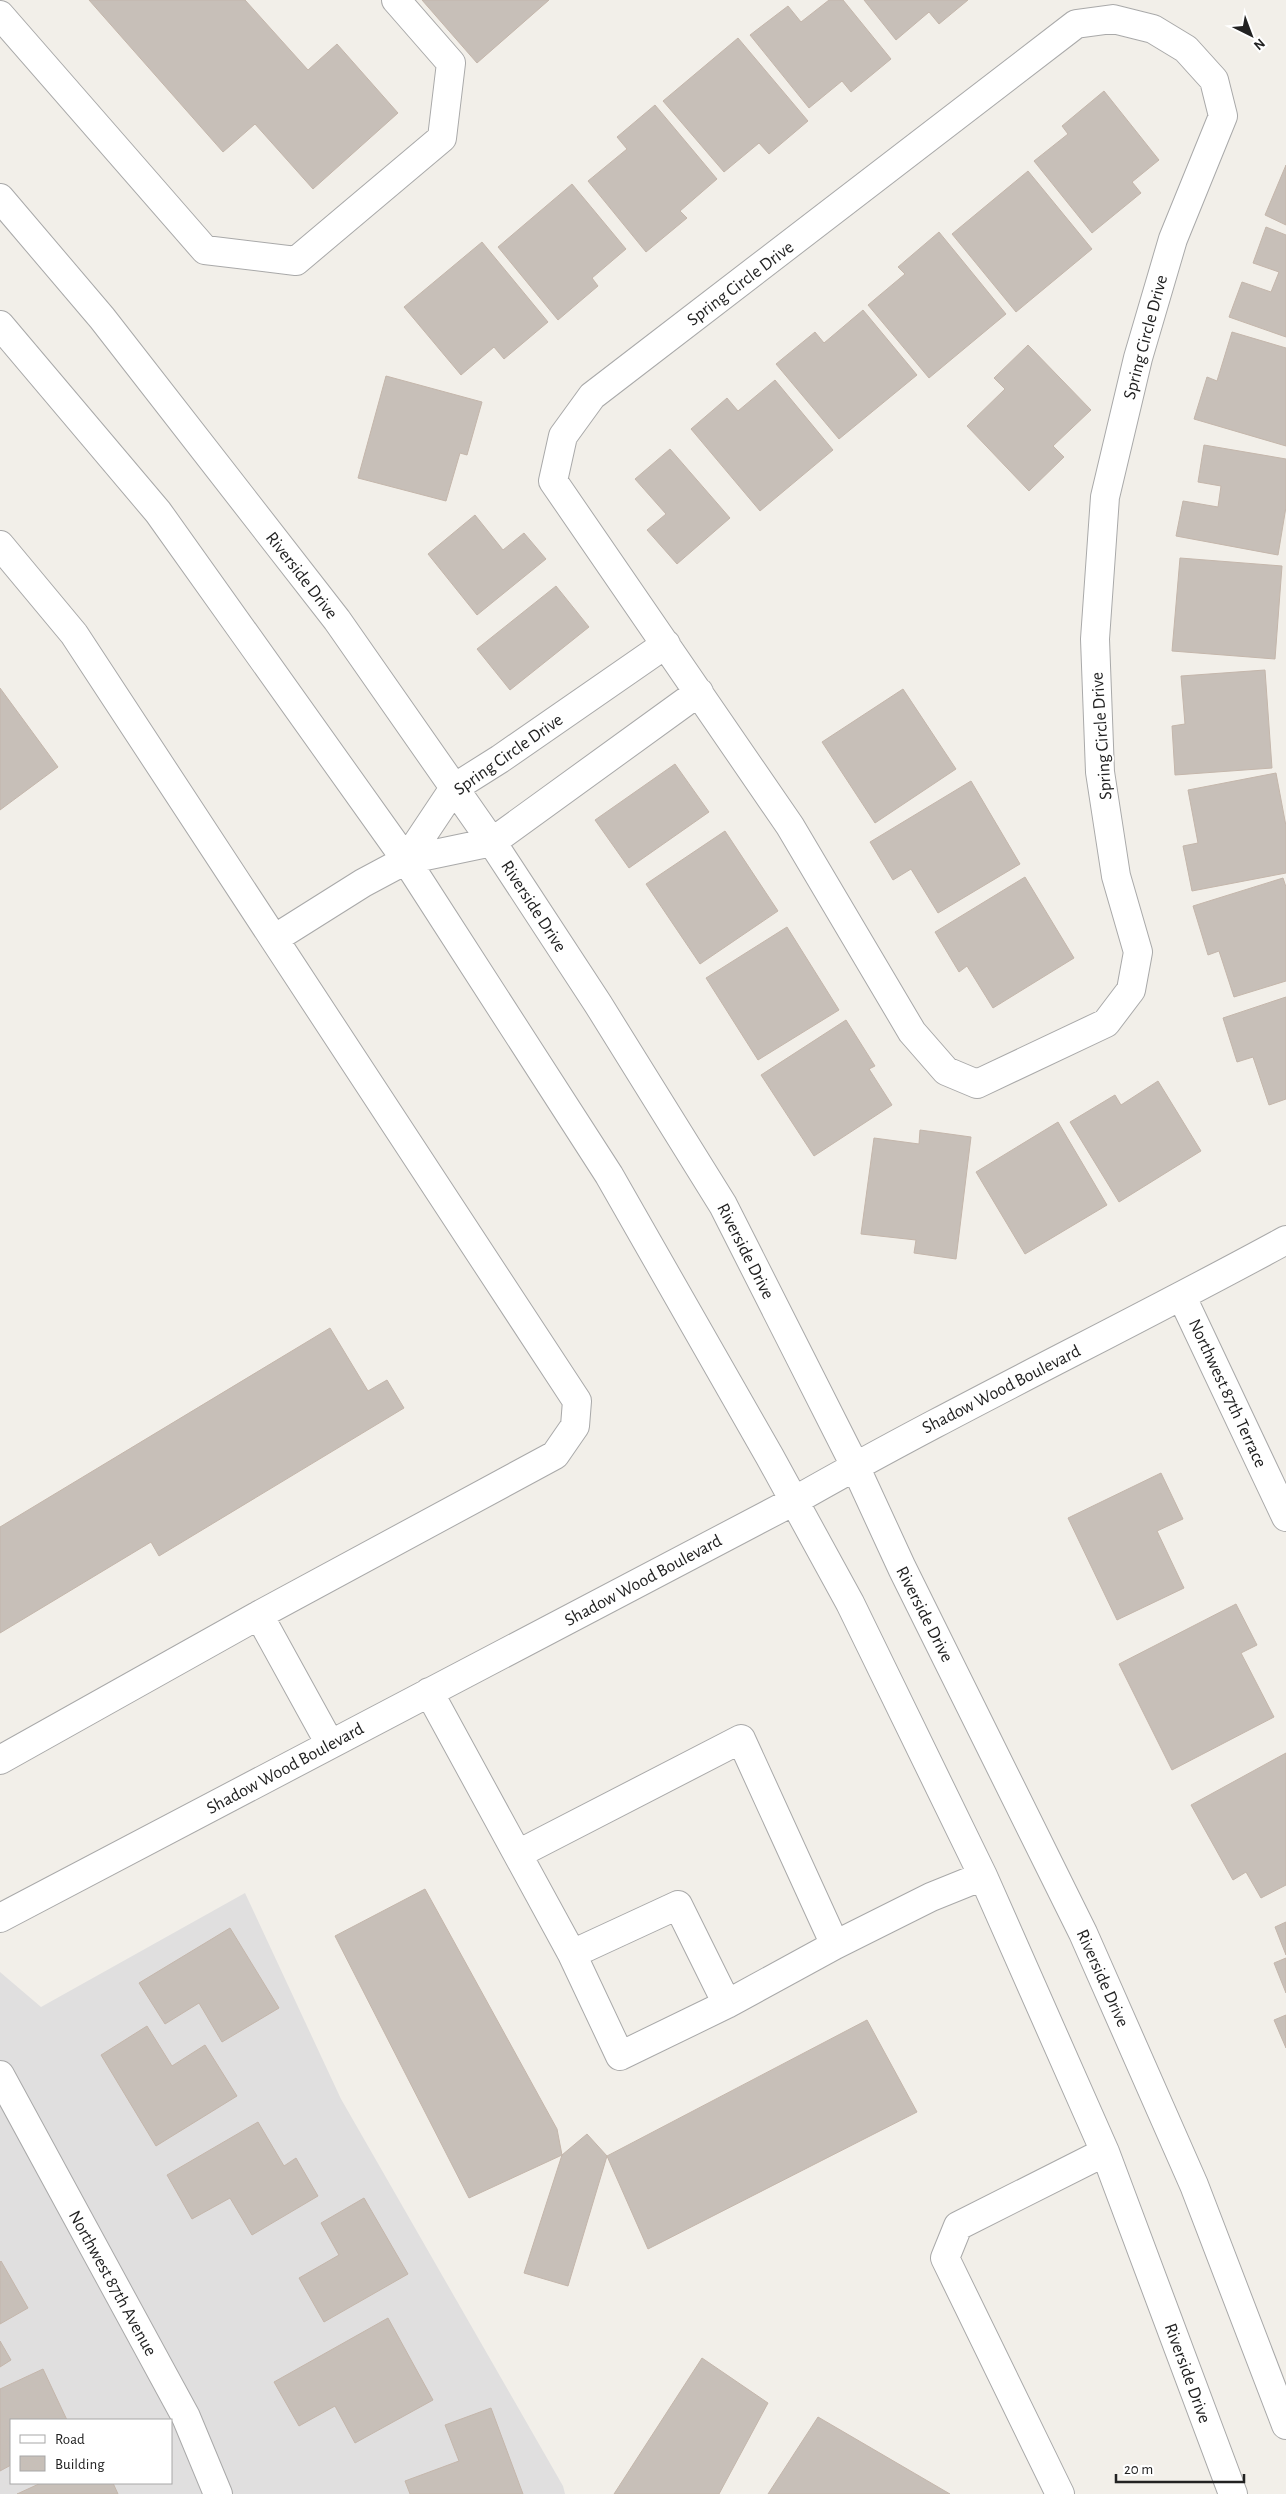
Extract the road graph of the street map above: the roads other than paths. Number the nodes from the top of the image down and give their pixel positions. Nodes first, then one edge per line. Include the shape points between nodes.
1 (396, 0) edge
2 (0, 15) edge
3 (0, 198) edge
4 (0, 325) edge
5 (0, 544) edge
6 (666, 644) junction
7 (699, 692) junction
8 (454, 788) junction
9 (492, 842) junction
10 (406, 860) junction
11 (274, 939) junction
12 (1286, 1240) edge
13 (1182, 1297) junction
14 (855, 1466) junction
15 (794, 1501) junction
16 (1286, 1516) edge
17 (259, 1615) junction
18 (429, 1692) junction
19 (330, 1744) junction
20 (0, 1760) edge
21 (518, 1854) junction
22 (983, 1876) junction
23 (0, 1918) edge
24 (835, 1945) junction
25 (572, 1954) junction
26 (727, 2004) junction
27 (0, 2075) edge
28 (1106, 2152) junction
29 (1286, 2424) edge
30 (218, 2494) edge
31 (1060, 2494) edge
32 (1233, 2494) edge

1 - 2 street via 451,63 442,138 296,261 205,250
3 - 8 street, Riverside Drive via 102,318 337,620
4 - 10 street, Riverside Drive via 158,512
5 - 11 street via 74,634
6 - 7 street, Spring Circle Drive
6 - 7 street, Spring Circle Drive via 553,481 563,436 592,396 1076,24 1113,19 1153,28 1186,49 1214,80 1223,116 1173,239 1138,358 1105,497 1095,639 1100,772 1116,876 1138,952 1131,990 1106,1023 976,1084 946,1071 912,1032 790,826
6 - 8 street, Spring Circle Drive
7 - 9 street
8 - 9 street, Riverside Drive
8 - 10 street, Spring Circle Drive
9 - 10 street
9 - 14 street, Riverside Drive via 723,1205
10 - 11 street
10 - 15 street, Riverside Drive via 609,1175
11 - 17 street via 577,1401 575,1426 556,1455
12 - 13 street, Shadow Wood Boulevard
13 - 14 street, Shadow Wood Boulevard
13 - 16 street, Northwest 87th Terrace
14 - 15 street, Shadow Wood Boulevard
14 - 29 street, Riverside Drive via 902,1568 1083,1932 1194,2185
15 - 18 street, Shadow Wood Boulevard
15 - 22 street, Riverside Drive via 850,1603
17 - 19 street
17 - 20 street
18 - 19 street, Shadow Wood Boulevard
18 - 21 street
19 - 23 street, Shadow Wood Boulevard
21 - 24 street via 741,1739
21 - 25 street
22 - 24 street via 932,1897
22 - 28 street, Riverside Drive
24 - 26 street
25 - 26 street via 678,1905
25 - 26 street via 620,2056
27 - 30 street, Northwest 87th Avenue via 186,2417
28 - 31 street via 958,2226 945,2258
28 - 32 street, Riverside Drive

